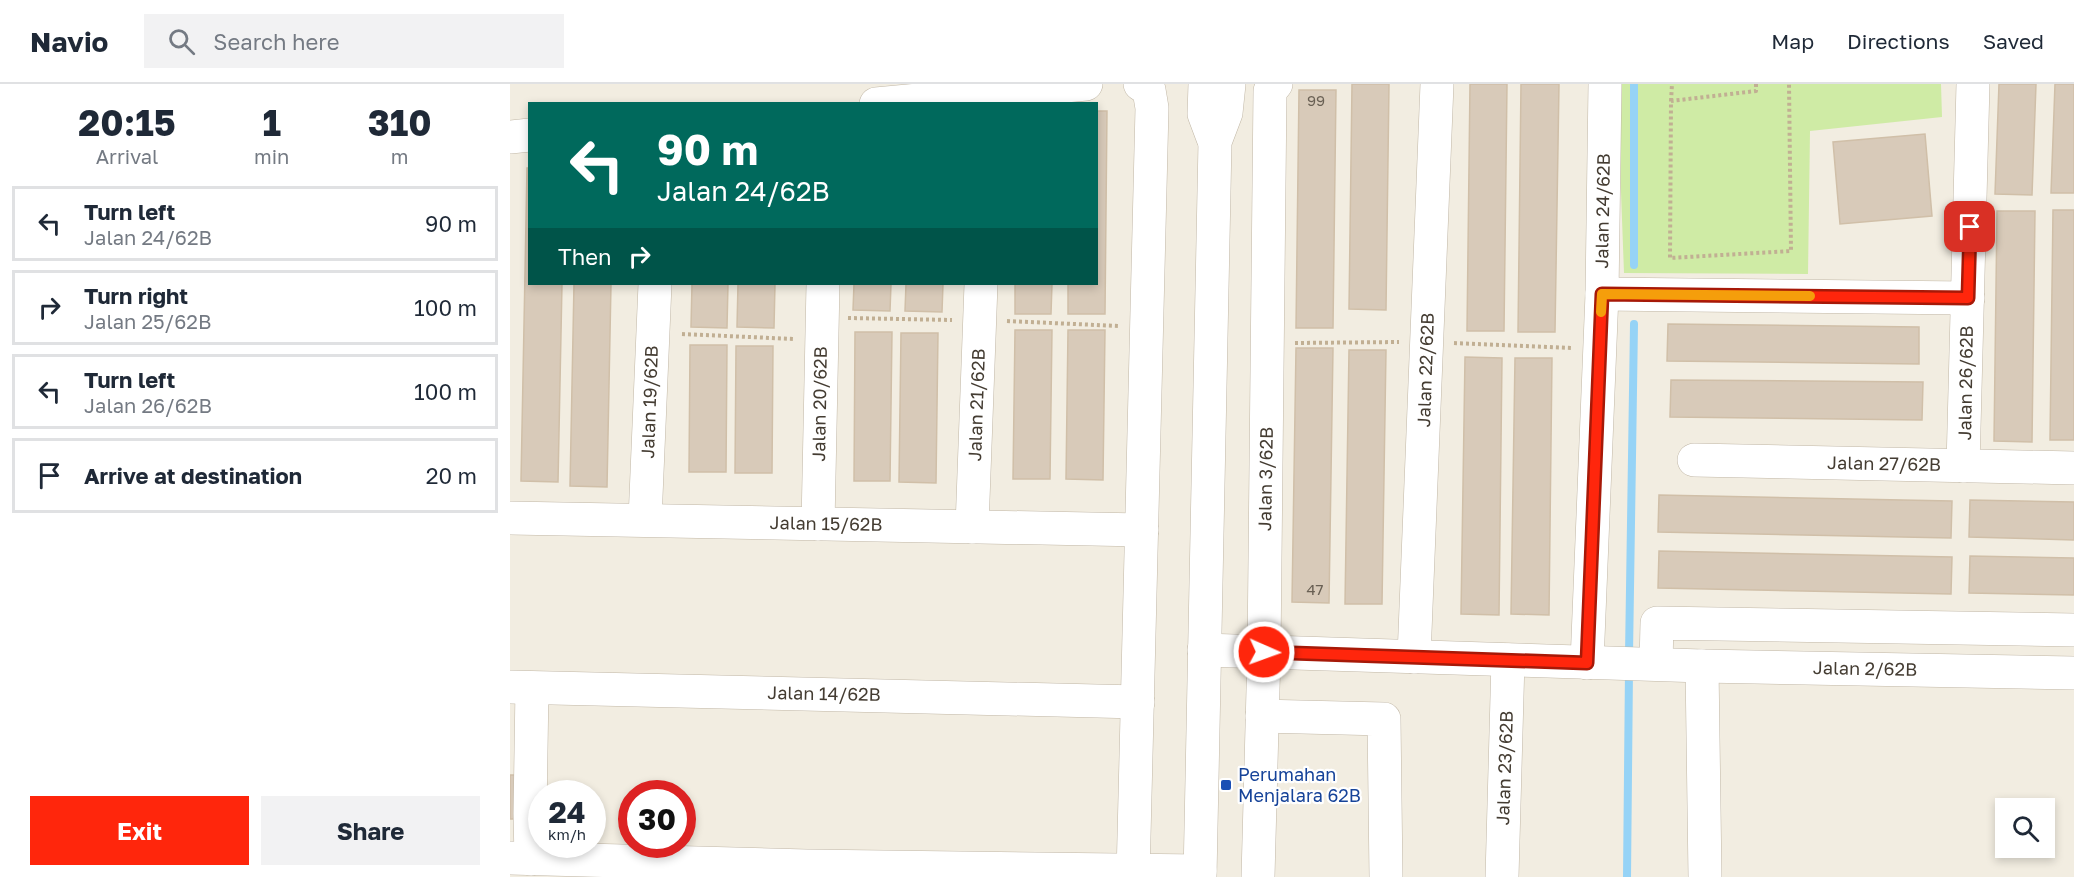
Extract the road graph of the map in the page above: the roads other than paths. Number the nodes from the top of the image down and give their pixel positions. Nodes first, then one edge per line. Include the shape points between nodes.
1 (1086, 84) edge
2 (1205, 84) edge
3 (1229, 84) edge
4 (1276, 84) edge
5 (1437, 84) edge
6 (1605, 84) edge
7 (1973, 84) edge
8 (1145, 87) edge
9 (988, 99) edge
10 (921, 102) edge
11 (528, 135) edge
12 (510, 137) edge
13 (1215, 142) junction
14 (655, 285) edge
15 (823, 285) edge
16 (981, 285) edge
17 (1602, 294) junction
18 (1968, 298) junction
19 (1694, 460) dead end
20 (1964, 466) junction
21 (2074, 468) edge
22 (510, 518) edge
23 (645, 520) junction
24 (818, 524) junction
25 (972, 527) junction
26 (1142, 530) junction
27 (2074, 630) edge
28 (1204, 650) junction
29 (1264, 652) junction
30 (1414, 657) junction
31 (1508, 660) junction
32 (1587, 663) junction
33 (1656, 664) junction
34 (1702, 666) junction
35 (2074, 673) edge
36 (521, 687) edge
37 (1138, 702) junction
38 (1263, 716) junction
39 (521, 858) edge
40 (807, 871) edge
41 (970, 872) edge
42 (1134, 873) edge
43 (1200, 874) edge
44 (1258, 877) edge
45 (1386, 877) edge
46 (1502, 877) edge
47 (1705, 877) edge

1 - 9 street
2 - 13 street via 1204,114
3 - 13 street via 1226,113
4 - 29 street, Jalan 3/62B via 1270,91
5 - 30 street, Jalan 22/62B
6 - 17 street, Jalan 24/62B
7 - 18 street, Jalan 26/62B
8 - 26 street via 1152,108
9 - 10 street
11 - 12 street
13 - 28 street
14 - 23 street, Jalan 19/62B
15 - 24 street, Jalan 20/62B
16 - 25 street, Jalan 21/62B
17 - 18 street
17 - 32 street, Jalan 24/62B
18 - 20 street, Jalan 26/62B
19 - 20 street, Jalan 27/62B
20 - 21 street, Jalan 27/62B
22 - 23 street, Jalan 15/62B
23 - 24 street, Jalan 15/62B
24 - 25 street, Jalan 15/62B
25 - 26 street, Jalan 15/62B
26 - 37 street
27 - 33 street via 1657,623
28 - 29 street, Jalan 2/62B
28 - 43 street
29 - 30 street, Jalan 2/62B
29 - 38 street, Jalan 3/62B
30 - 31 street, Jalan 2/62B
31 - 32 street, Jalan 2/62B
31 - 46 street, Jalan 23/62B
32 - 33 street, Jalan 2/62B
33 - 34 street, Jalan 2/62B
34 - 35 street, Jalan 2/62B
34 - 47 street
36 - 37 street, Jalan 14/62B
36 - 39 street
37 - 42 street
38 - 44 street, Jalan 3/62B
38 - 45 street via 1384,719
39 - 40 street
40 - 41 street
41 - 42 street
42 - 43 street

